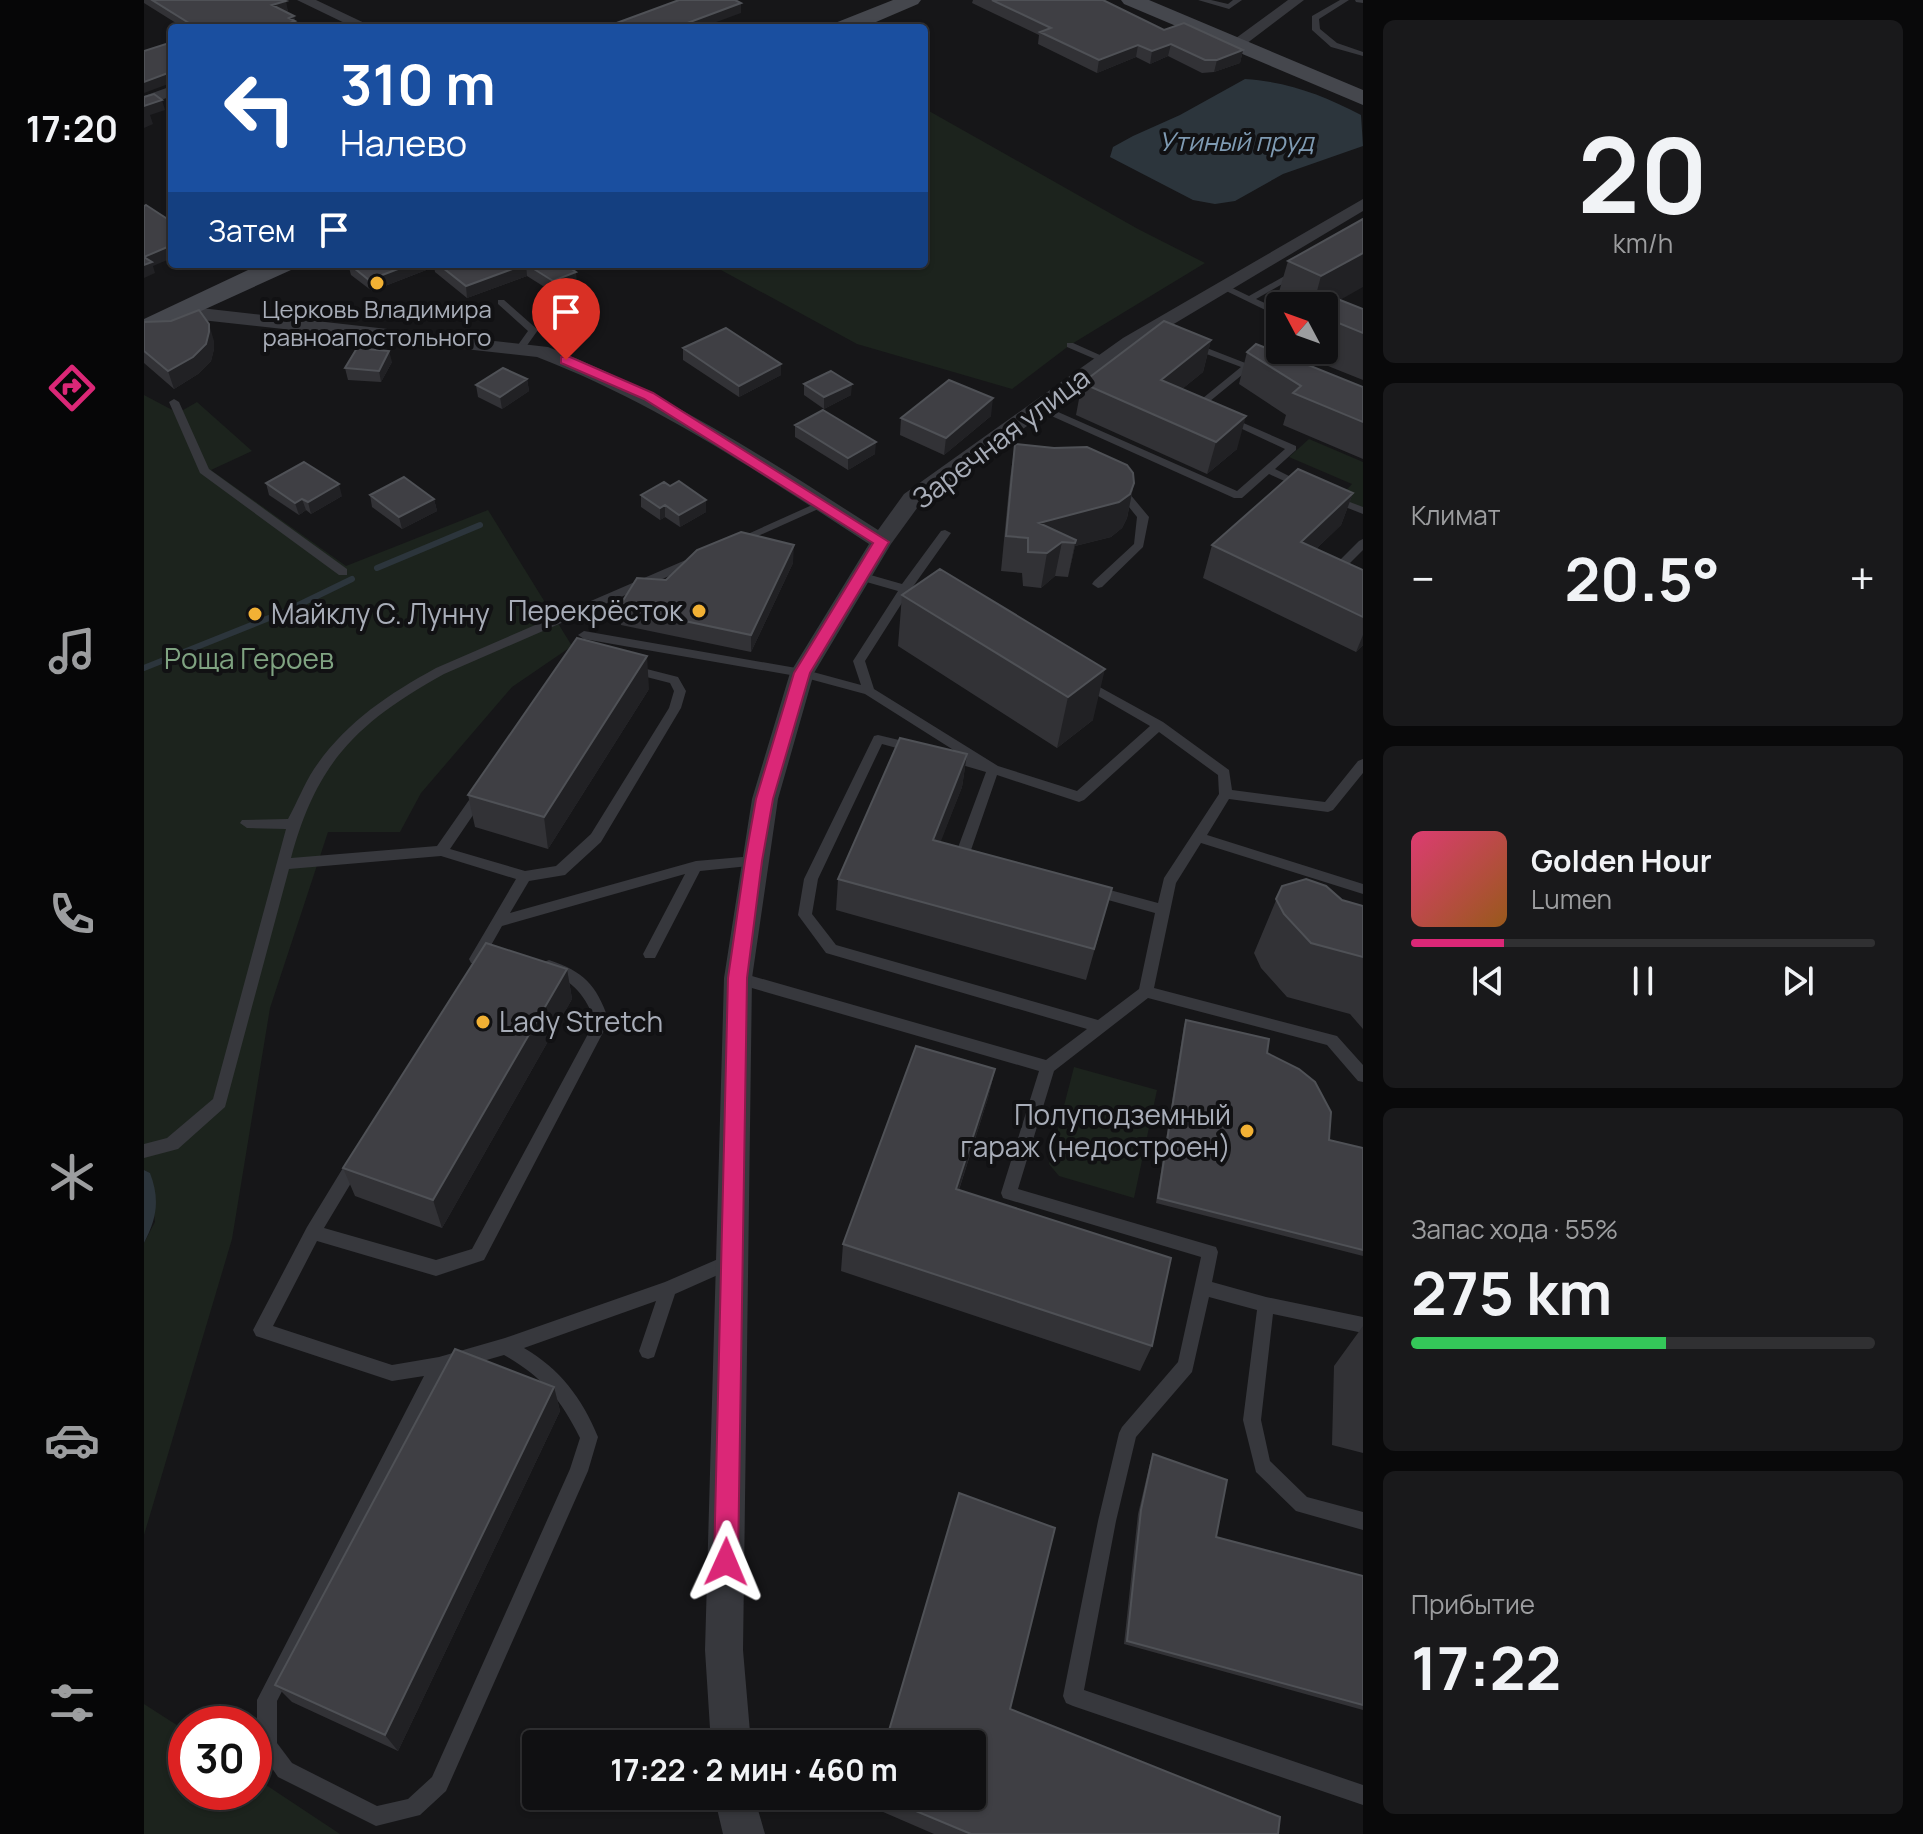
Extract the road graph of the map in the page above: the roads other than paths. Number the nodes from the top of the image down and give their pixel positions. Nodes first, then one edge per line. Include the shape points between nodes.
1 (304, 0) edge
2 (911, 0) edge
3 (1131, 0) edge
4 (1202, 0) edge
5 (1238, 0) edge
6 (1297, 0) edge
7 (1345, 0) edge
8 (355, 24) edge
9 (853, 24) edge
10 (1237, 44) junction
11 (1363, 54) edge
12 (168, 92) edge
13 (1363, 98) edge
14 (144, 101) edge
15 (1363, 204) edge
16 (1313, 263) edge
17 (274, 268) edge
18 (1223, 287) junction
19 (1250, 299) junction
20 (501, 302) dead end
21 (1266, 307) edge
22 (183, 312) junction
23 (144, 329) edge
24 (1185, 342) edge
25 (1070, 345) dead end
26 (520, 349) junction
27 (1106, 360) junction
28 (1262, 362) edge
29 (1248, 366) junction
30 (174, 402) dead end
31 (1040, 407) junction
32 (1268, 470) junction
33 (1100, 482) edge
34 (821, 504) junction
35 (1363, 511) edge
36 (945, 533) dead end
37 (881, 542) junction
38 (1363, 543) edge
39 (722, 548) edge
40 (708, 554) edge
41 (343, 572) dead end
42 (860, 576) junction
43 (1363, 581) edge
44 (1098, 584) dead end
45 (905, 589) junction
46 (940, 606) edge
47 (584, 635) dead end
48 (617, 666) edge
49 (802, 673) junction
50 (1075, 677) edge
51 (869, 691) junction
52 (1159, 725) junction
53 (1363, 764) edge
54 (993, 769) junction
55 (485, 786) edge
56 (1226, 794) junction
57 (247, 823) dead end
58 (294, 824) junction
59 (1198, 837) junction
60 (441, 851) junction
61 (754, 861) junction
62 (993, 861) edge
63 (283, 864) junction
64 (696, 866) junction
65 (525, 876) junction
66 (1085, 888) edge
67 (1363, 889) edge
68 (1163, 910) junction
69 (499, 922) junction
70 (650, 954) dead end
71 (526, 959) edge
72 (467, 975) edge
73 (738, 978) junction
74 (1146, 992) junction
75 (1100, 1027) junction
76 (1048, 1067) junction
77 (1363, 1076) edge
78 (144, 1151) edge
79 (362, 1151) edge
80 (313, 1232) junction
81 (732, 1261) junction
82 (1204, 1288) junction
83 (668, 1289) junction
84 (1266, 1305) junction
85 (1363, 1325) edge
86 (505, 1346) junction
87 (648, 1351) dead end
88 (439, 1365) junction
89 (1363, 1521) edge
90 (730, 1730) edge
91 (1363, 1795) edge
92 (738, 1810) edge
93 (744, 1834) edge

1 - 8 street
2 - 9 main road
3 - 10 main road
4 - 5 lane via 1229,7
6 - 10 street
7 - 11 lane via 1315,18 1316,30 1334,45
10 - 13 main road
12 - 14 street
15 - 18 street, Заречная улица
16 - 19 lane
17 - 22 main road
18 - 19 lane
18 - 27 street, Заречная улица
19 - 21 lane
20 - 26 lane via 533,330
22 - 23 main road
22 - 26 street
24 - 29 lane
25 - 27 lane
26 - 34 street via 591,369 649,396
27 - 31 street, Заречная улица
28 - 29 lane
29 - 32 lane via 1197,407 1292,448
30 - 41 lane via 204,471
31 - 32 lane via 1238,496
31 - 37 street, Заречная улица via 1005,438 912,499
32 - 35 lane
33 - 44 lane via 1125,495 1143,517 1139,545
34 - 37 street
34 - 39 lane
36 - 45 lane
37 - 42 street, Заречная улица
38 - 43 lane via 1337,569
40 - 58 lane via 402,692 352,730 318,773
42 - 45 lane
42 - 49 street, Заречная улица
45 - 46 lane
45 - 51 lane via 859,661
47 - 49 lane
48 - 65 lane via 674,680 680,691 675,708 596,838 560,871
49 - 51 lane
49 - 61 street, Заречная улица via 765,799
50 - 52 lane
51 - 54 lane
52 - 54 lane via 1079,797
52 - 56 lane via 1224,773
53 - 56 lane via 1328,807
54 - 62 lane via 963,853
54 - 75 lane via 878,739 811,879 805,915 831,949
55 - 60 lane
56 - 59 lane
57 - 58 lane
58 - 63 lane
59 - 67 lane
59 - 68 lane via 1169,882
60 - 63 lane
60 - 65 lane
61 - 64 lane
61 - 73 street, Заречная улица
63 - 78 lane via 220,1102 172,1144
64 - 69 lane
64 - 70 lane
65 - 69 lane
66 - 68 lane
68 - 74 lane
69 - 72 lane via 490,949
71 - 80 lane via 569,971 594,998 602,1021 478,1255 436,1268
73 - 76 lane
73 - 81 street, Заречная улица
74 - 75 lane
74 - 77 lane via 1332,1040
75 - 76 lane
76 - 82 lane via 1009,1193 1210,1252
79 - 80 lane
80 - 88 lane via 262,1330 392,1373
81 - 83 lane
81 - 90 street, Заречная улица via 724,1650
82 - 84 lane
82 - 91 lane via 1186,1366 1128,1433 1073,1696
83 - 86 lane
83 - 87 lane
84 - 85 lane
84 - 89 lane via 1252,1420 1262,1466 1302,1505
86 - 88 lane
86 - 88 lane via 547,1370 589,1437 579,1471 439,1784 413,1808 376,1816 285,1770 267,1746 267,1700
92 - 93 street

